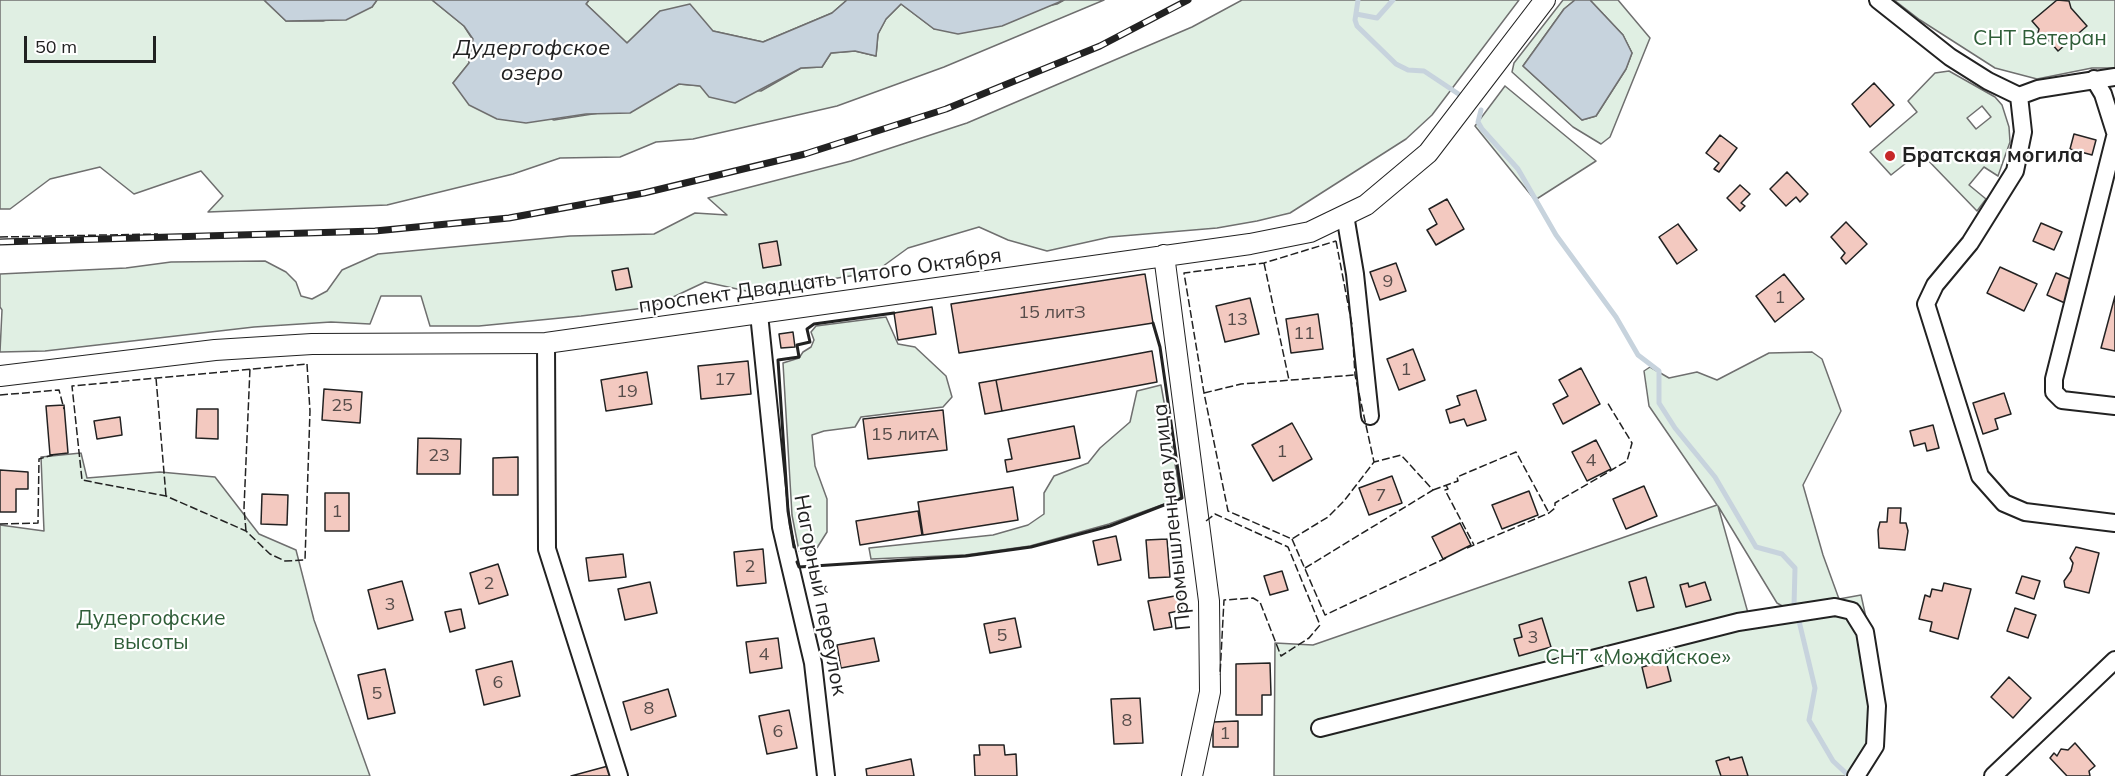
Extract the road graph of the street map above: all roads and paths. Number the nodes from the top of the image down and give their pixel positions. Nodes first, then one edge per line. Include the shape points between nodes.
1 (1545, 0) edge
2 (1878, 0) edge
3 (2115, 77) edge
4 (2094, 79) junction
5 (2019, 96) junction
6 (2115, 132) edge
7 (2115, 137) edge
8 (1345, 215) junction
9 (1164, 255) junction
10 (759, 314) junction
11 (546, 343) junction
12 (0, 376) edge
13 (2115, 406) edge
14 (1370, 416) dead end
15 (2115, 523) edge
16 (2115, 660) edge
17 (1320, 728) dead end
18 (1192, 775) edge
19 (619, 776) edge
20 (826, 776) edge
21 (1856, 776) edge
22 (1994, 776) edge

1 - 8 street, проспект Двадцать Пятого Октября via 1428,153 1366,205
2 - 5 street via 1950,57
3 - 4 street
4 - 5 street
4 - 6 street
5 - 15 street via 2023,132 2015,171 1970,243 1935,285 1926,304 1980,476 2004,503 2025,512
7 - 13 street via 2054,379 2054,392 2062,400
8 - 9 street, проспект Двадцать Пятого Октября via 1310,232
8 - 14 street
9 - 10 street, проспект Двадцать Пятого Октября
9 - 18 street, Промышленная улица via 1209,601 1210,692
10 - 11 street, проспект Двадцать Пятого Октября
10 - 20 street, Нагорный переулок via 781,527 813,663
11 - 12 street, проспект Двадцать Пятого Октября via 312,344 215,350
11 - 19 street via 547,549
16 - 22 street
17 - 21 street via 1738,622 1835,608 1852,611 1865,632 1877,706 1875,746

